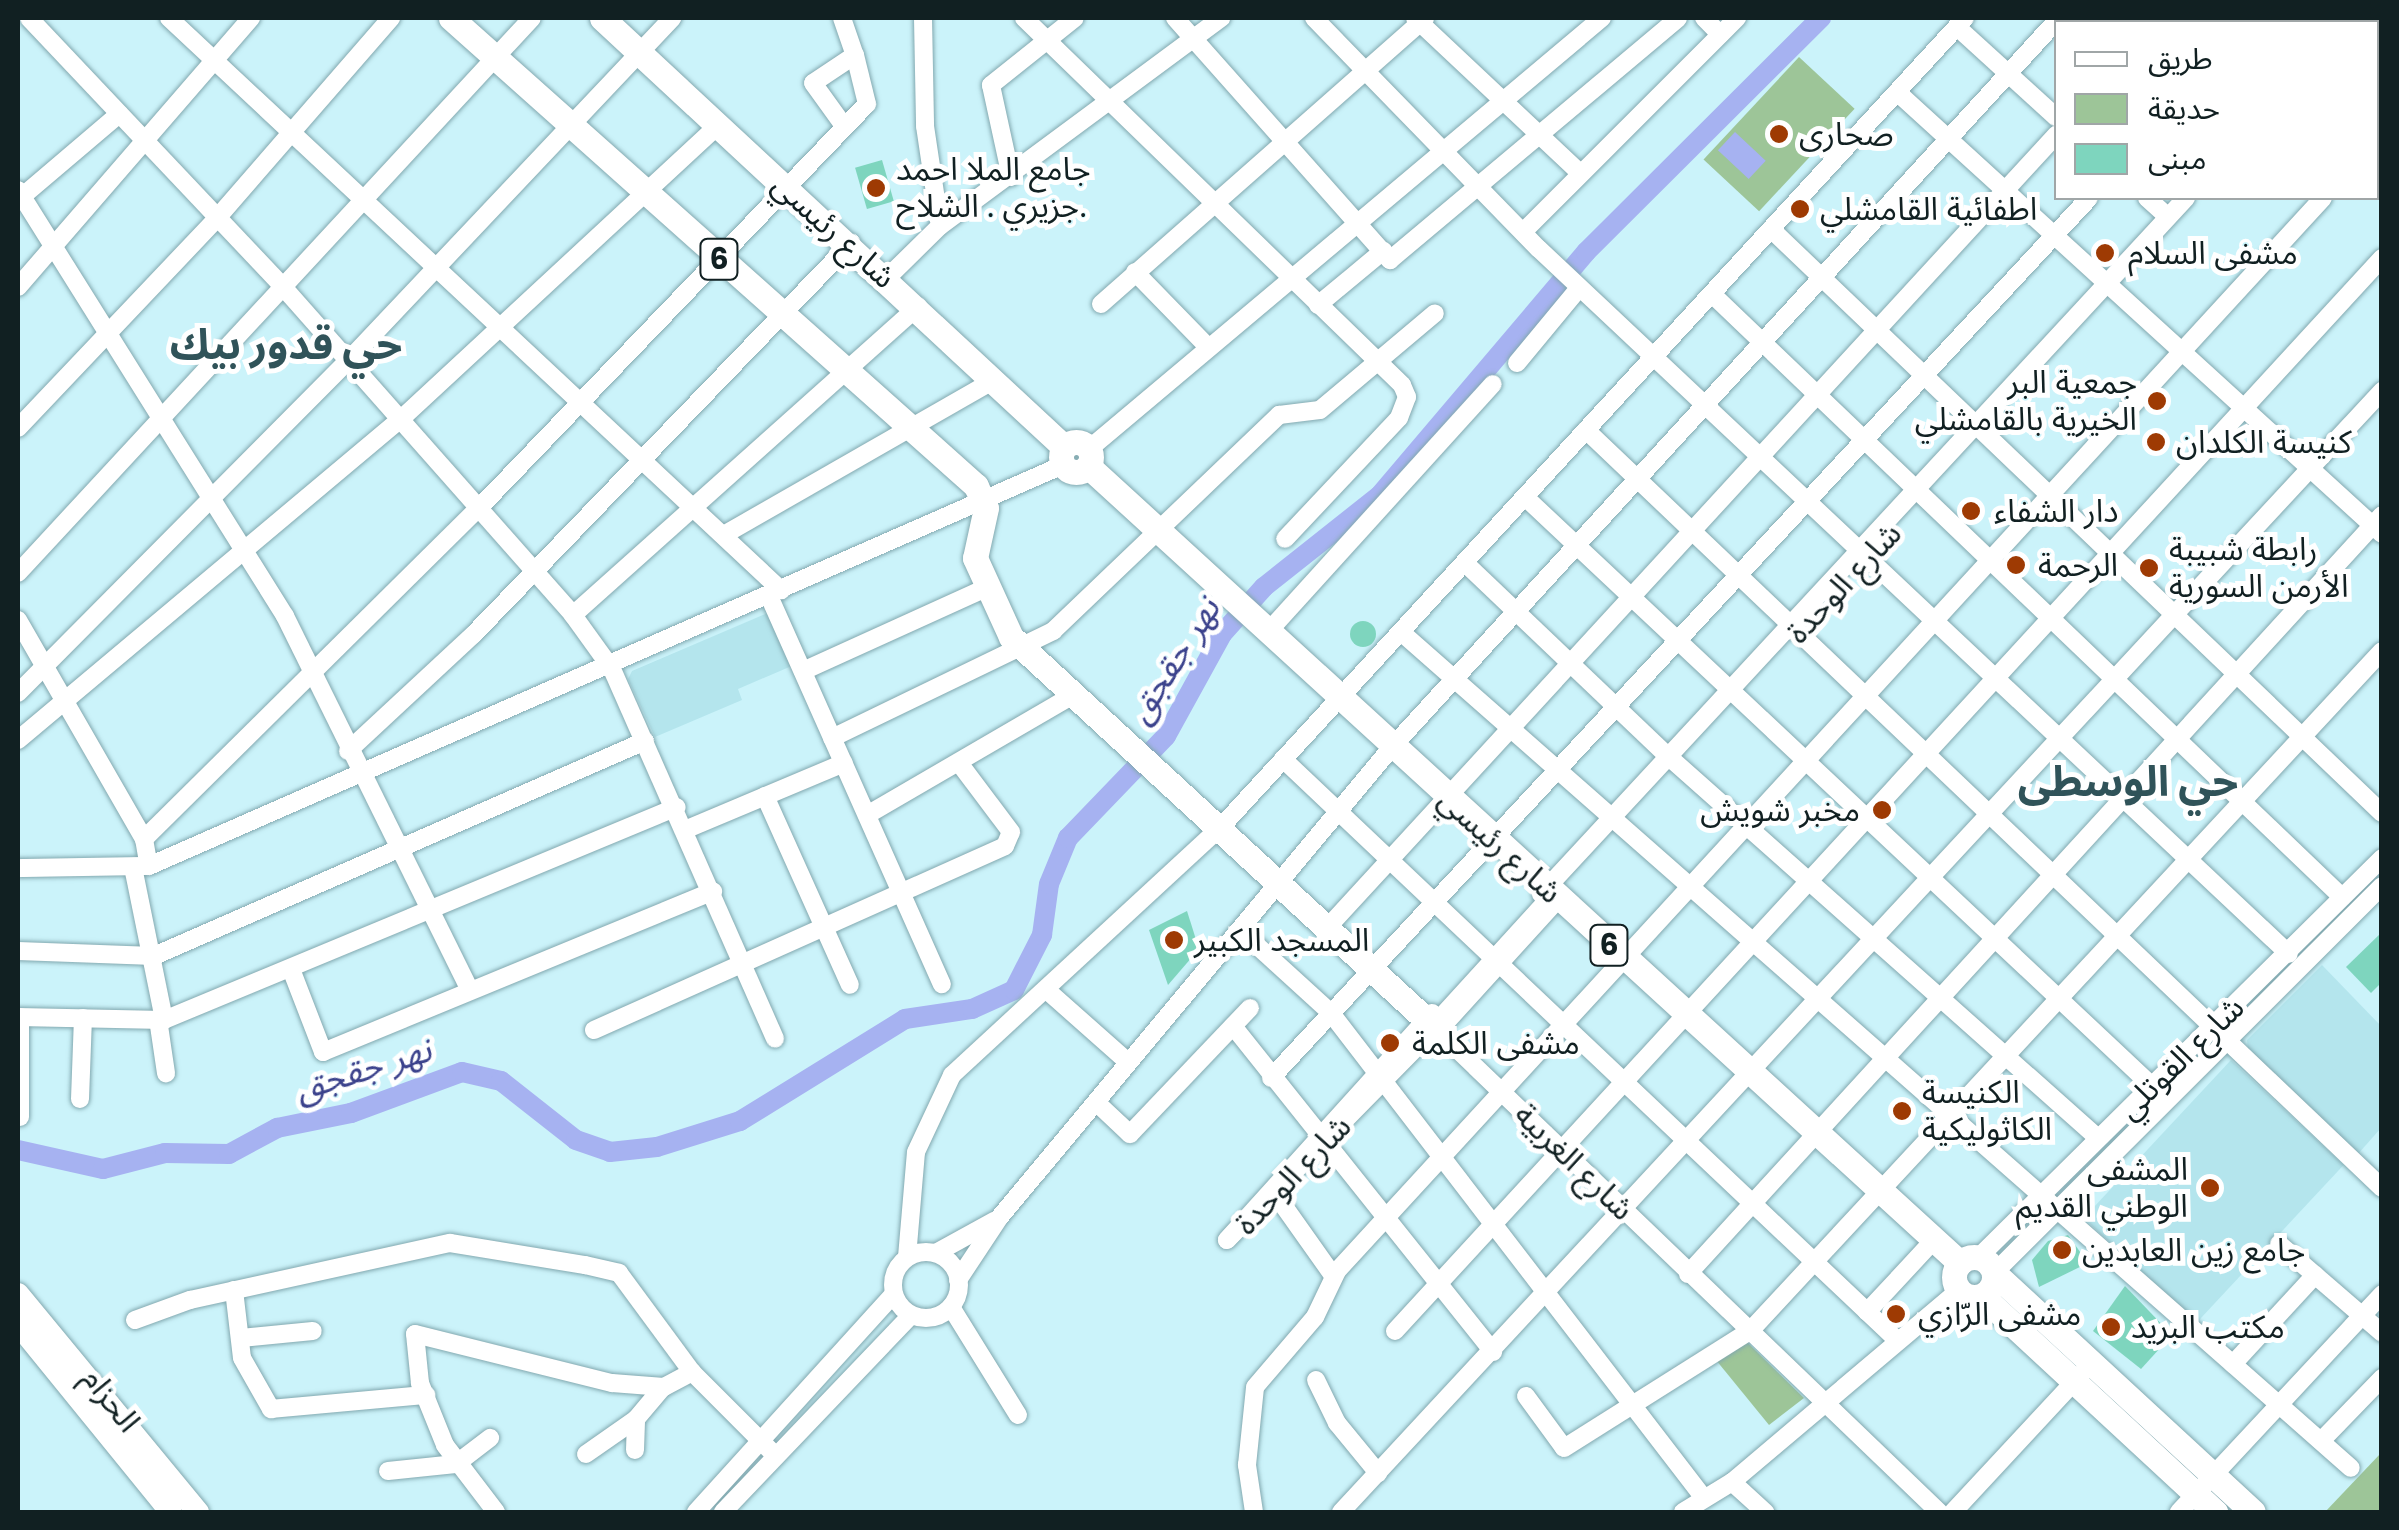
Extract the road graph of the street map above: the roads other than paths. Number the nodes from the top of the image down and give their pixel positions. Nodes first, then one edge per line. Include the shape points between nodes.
1 (169, 18) edge
2 (251, 18) edge
3 (392, 18) edge
4 (451, 18) edge
5 (532, 18) edge
6 (602, 18) edge
7 (672, 18) edge
8 (842, 18) edge
9 (923, 18) edge
10 (1024, 18) edge
11 (1075, 18) edge
12 (1174, 18) edge
13 (1221, 18) edge
14 (1314, 18) edge
15 (1602, 18) edge
16 (1678, 18) edge
17 (1704, 18) edge
18 (1738, 18) edge
19 (32, 19) edge
20 (1420, 19) edge
21 (1961, 22) edge
22 (2054, 22) edge
23 (1720, 34) junction
24 (18, 35) edge
25 (1192, 38) junction
26 (1048, 39) junction
27 (639, 52) junction
28 (854, 55) junction
29 (495, 56) junction
30 (216, 60) junction
31 (1366, 72) junction
32 (2008, 73) junction
33 (1897, 92) junction
34 (1109, 100) junction
35 (1503, 101) junction
36 (119, 114) junction
37 (2054, 114) edge
38 (717, 126) junction
39 (844, 126) junction
40 (572, 127) junction
41 (293, 131) junction
42 (1538, 134) junction
43 (2054, 136) edge
44 (1947, 138) junction
45 (145, 142) junction
46 (1282, 143) junction
47 (1442, 151) junction
48 (1580, 173) junction
49 (1011, 177) junction
50 (784, 186) junction
51 (1478, 188) junction
52 (2005, 191) junction
53 (646, 192) junction
54 (19, 196) edge
55 (367, 199) junction
56 (2087, 200) edge
57 (2149, 200) edge
58 (2184, 200) edge
59 (2198, 200) edge
60 (2321, 200) edge
61 (1215, 205) junction
62 (218, 217) junction
63 (2168, 217) junction
64 (1357, 222) junction
65 (940, 226) junction
66 (1771, 229) junction
67 (1523, 232) junction
68 (2054, 235) junction
69 (851, 243) junction
70 (52, 248) junction
71 (1383, 251) junction
72 (716, 256) junction
73 (2382, 258) edge
74 (440, 266) junction
75 (1134, 272) junction
76 (1820, 274) junction
77 (1291, 276) junction
78 (887, 278) junction
79 (1575, 284) junction
80 (18, 287) edge
81 (2110, 287) junction
82 (284, 288) junction
83 (1712, 294) junction
84 (1102, 304) dead end
85 (1318, 305) junction
86 (918, 306) junction
87 (1435, 313) dead end
88 (782, 314) junction
89 (501, 323) junction
90 (1878, 329) junction
91 (110, 330) junction
92 (1760, 340) junction
93 (1207, 346) junction
94 (2180, 351) junction
95 (1378, 358) junction
96 (1653, 358) junction
97 (348, 361) junction
98 (1517, 362) dead end
99 (846, 371) junction
100 (1924, 374) junction
101 (994, 380) junction
102 (1493, 384) dead end
103 (2382, 391) edge
104 (1818, 394) junction
105 (581, 397) junction
106 (1702, 403) junction
107 (2246, 408) junction
108 (163, 419) junction
109 (401, 420) junction
110 (1981, 427) junction
111 (18, 428) edge
112 (908, 428) junction
113 (1586, 430) junction
114 (1864, 439) junction
115 (1076, 457) junction
116 (644, 458) junction
117 (1760, 458) junction
118 (2311, 467) junction
119 (1634, 476) junction
120 (1921, 492) junction
121 (2050, 494) junction
122 (1525, 497) junction
123 (216, 498) junction
124 (1806, 501) junction
125 (984, 502) junction
126 (696, 505) junction
127 (479, 508) junction
128 (2378, 525) edge
129 (1157, 530) junction
130 (1692, 531) junction
131 (727, 533) junction
132 (1285, 539) dead end
133 (1577, 544) junction
134 (246, 553) junction
135 (2112, 553) junction
136 (1863, 554) junction
137 (1990, 558) junction
138 (1465, 563) junction
139 (534, 572) junction
140 (18, 573) edge
141 (1738, 575) junction
142 (984, 590) junction
143 (775, 593) junction
144 (1633, 595) junction
145 (1515, 611) junction
146 (2175, 613) junction
147 (573, 615) junction
148 (2052, 617) junction
149 (18, 620) edge
150 (1933, 620) junction
151 (1794, 629) junction
152 (1263, 630) junction
153 (1402, 632) junction
154 (1679, 638) junction
155 (1022, 650) junction
156 (2382, 652) edge
157 (1570, 664) junction
158 (45, 668) junction
159 (612, 669) junction
160 (802, 671) junction
161 (2238, 672) junction
162 (312, 675) junction
163 (2116, 677) junction
164 (1454, 678) junction
165 (1995, 678) junction
166 (1736, 692) junction
167 (18, 693) edge
168 (1074, 694) junction
169 (1864, 695) junction
170 (64, 699) junction
171 (1339, 700) junction
172 (1616, 706) junction
173 (1511, 728) junction
174 (2300, 733) junction
175 (2178, 737) junction
176 (832, 738) junction
177 (2059, 738) junction
178 (18, 740) edge
179 (645, 741) junction
180 (1392, 747) junction
181 (348, 751) junction
182 (1926, 754) junction
183 (1806, 759) junction
184 (1283, 760) junction
185 (1673, 761) junction
186 (844, 763) junction
187 (960, 764) junction
188 (1557, 770) junction
189 (365, 776) junction
190 (765, 796) junction
191 (2241, 796) junction
192 (1447, 798) junction
193 (2122, 798) junction
194 (677, 807) junction
195 (2382, 813) edge
196 (1340, 814) junction
197 (1989, 814) junction
198 (867, 815) junction
199 (1867, 816) junction
200 (1616, 821) junction
201 (1745, 825) junction
202 (1222, 826) junction
203 (686, 829) junction
204 (144, 839) junction
205 (1493, 839) junction
206 (402, 850) junction
207 (2185, 856) junction
208 (2382, 858) edge
209 (1390, 860) junction
210 (141, 867) junction
211 (18, 868) edge
212 (2052, 874) junction
213 (1931, 877) junction
214 (1808, 880) junction
215 (1280, 882) junction
216 (1690, 886) junction
217 (2382, 886) edge
218 (713, 891) junction
219 (1551, 892) junction
220 (902, 896) junction
221 (2342, 897) junction
222 (1434, 902) junction
223 (432, 912) junction
224 (1328, 927) junction
225 (826, 930) junction
226 (1242, 932) junction
227 (2114, 933) junction
228 (1995, 938) junction
229 (1874, 939) junction
230 (1752, 941) junction
231 (18, 951) edge
232 (2289, 954) junction
233 (154, 956) junction
234 (1491, 956) junction
235 (1624, 958) junction
236 (747, 966) junction
237 (1372, 968) junction
238 (291, 969) junction
239 (942, 984) dead end
240 (850, 986) dead end
241 (470, 990) junction
242 (1050, 993) junction
243 (2056, 995) junction
244 (1940, 998) junction
245 (1818, 999) junction
246 (1250, 1008) dead end
247 (1331, 1013) junction
248 (1685, 1013) junction
249 (19, 1017) edge
250 (83, 1018) junction
251 (161, 1020) junction
252 (1431, 1024) junction
253 (2211, 1025) junction
254 (1233, 1026) junction
255 (1565, 1026) junction
256 (594, 1030) dead end
257 (775, 1039) dead end
258 (2227, 1040) junction
259 (2002, 1053) junction
260 (1885, 1058) junction
261 (1128, 1062) junction
262 (166, 1073) dead end
263 (1750, 1073) junction
264 (1271, 1078) junction
265 (1379, 1078) junction
266 (1622, 1080) junction
267 (2152, 1086) junction
268 (1504, 1094) junction
269 (80, 1099) dead end
270 (1098, 1104) junction
271 (1947, 1112) junction
272 (20, 1117) dead end
273 (1816, 1133) junction
274 (1322, 1137) junction
275 (2098, 1138) junction
276 (1687, 1142) junction
277 (1560, 1148) junction
278 (1446, 1158) junction
279 (1877, 1188) junction
280 (2382, 1188) edge
281 (1276, 1195) junction
282 (2042, 1196) junction
283 (1752, 1203) junction
284 (1624, 1210) junction
285 (2058, 1210) junction
286 (1495, 1217) junction
287 (998, 1218) junction
288 (1390, 1219) junction
289 (1934, 1240) junction
290 (2280, 1244) dead end
291 (936, 1253) junction
292 (907, 1258) junction
293 (1811, 1259) junction
294 (1688, 1274) junction
295 (2315, 1275) junction
296 (1975, 1276) junction
297 (1334, 1277) junction
298 (958, 1280) junction
299 (1436, 1280) junction
300 (234, 1290) junction
301 (1550, 1290) junction
302 (18, 1294) edge
303 (894, 1294) junction
304 (2382, 1294) edge
305 (950, 1307) junction
306 (1867, 1312) junction
307 (911, 1315) junction
308 (2361, 1316) junction
309 (135, 1320) dead end
310 (18, 1324) edge
311 (313, 1331) dead end
312 (1395, 1331) dead end
313 (1750, 1332) junction
314 (2382, 1333) edge
315 (241, 1338) junction
316 (1897, 1340) junction
317 (1493, 1352) junction
318 (2233, 1364) junction
319 (692, 1372) junction
320 (2083, 1372) junction
321 (2382, 1378) edge
322 (1316, 1380) dead end
323 (664, 1387) junction
324 (426, 1395) junction
325 (1526, 1396) dead end
326 (1823, 1401) junction
327 (1636, 1402) junction
328 (2279, 1405) junction
329 (1018, 1415) dead end
330 (636, 1418) junction
331 (490, 1438) dead end
332 (2321, 1442) junction
333 (767, 1447) junction
334 (634, 1450) dead end
335 (586, 1454) dead end
336 (456, 1464) junction
337 (2351, 1468) dead end
338 (388, 1471) dead end
339 (1378, 1473) junction
340 (1732, 1482) junction
341 (2196, 1494) edge
342 (1702, 1497) junction
343 (171, 1512) edge
344 (198, 1512) edge
345 (496, 1512) edge
346 (696, 1512) edge
347 (723, 1512) edge
348 (1254, 1512) edge
349 (1341, 1512) edge
350 (1683, 1512) edge
351 (1765, 1512) edge
352 (1938, 1512) edge
353 (1953, 1512) edge
354 (2215, 1512) edge
355 (2252, 1512) edge

1 - 30 street
2 - 30 street
3 - 41 street
4 - 29 highway, 6
5 - 29 street
6 - 27 highway, شارع رئيسي / 6
7 - 27 street
8 - 28 street
9 - 65 street via 925,126
10 - 26 street
11 - 26 street
12 - 25 street
13 - 25 street
14 - 31 street
15 - 35 street
16 - 42 street
17 - 23 street
18 - 23 street
19 - 24 street
19 - 36 street
20 - 31 street
20 - 35 street
21 - 32 street
21 - 33 street
22 - 32 street
23 - 48 street
25 - 34 street
25 - 46 street
26 - 34 street
26 - 49 street via 990,88
27 - 38 highway, شارع رئيسي / 6
27 - 40 street
28 - 39 street via 867,104
28 - 39 street via 813,83
29 - 40 highway, 6
29 - 55 street
30 - 41 street
30 - 45 street
31 - 46 street
31 - 47 street
32 - 37 street
32 - 44 street
33 - 44 street
33 - 66 street
34 - 49 street
34 - 61 street
35 - 42 street
35 - 47 street
36 - 45 street
36 - 54 street
38 - 50 highway, شارع رئيسي / 6
38 - 53 street
39 - 50 street
40 - 53 highway, 6
40 - 74 street
41 - 55 street
41 - 62 street
42 - 48 street
42 - 51 street
43 - 52 street
44 - 52 street
44 - 76 street
45 - 62 street
45 - 70 street
46 - 61 street
46 - 64 street
47 - 51 street
47 - 64 street
48 - 67 street
49 - 65 street
50 - 69 highway, شارع رئيسي / 6
50 - 72 street
51 - 67 street
51 - 71 street via 1390,260
52 - 68 street
52 - 90 street
53 - 72 highway, 6
53 - 89 street
54 - 70 street
55 - 74 street
55 - 82 street
56 - 68 street
57 - 63 street
58 - 63 street, شارع الوحدة
59 - 81 street, شارع الوحدة
60 - 94 street
61 - 75 street
61 - 77 street
62 - 82 street
62 - 91 street
63 - 81 street, شارع الوحدة
64 - 71 street
64 - 77 street
65 - 78 street
66 - 76 street
66 - 83 street
67 - 79 street
68 - 81 street
68 - 100 street
69 - 78 highway, شارع رئيسي / 6
69 - 88 street
70 - 80 street
70 - 91 street
71 - 85 street
72 - 88 highway, 6
72 - 105 street
73 - 107 street
74 - 89 street
74 - 97 street
75 - 84 street
75 - 93 street
76 - 90 street
76 - 92 street
77 - 85 street
77 - 93 street
78 - 86 highway, شارع رئيسي / 6
79 - 96 street
79 - 98 street
81 - 94 street
81 - 110 street, شارع الوحدة
82 - 97 street
82 - 108 street
83 - 92 street
83 - 96 street
85 - 95 street
86 - 99 street
86 - 101 highway, شارع رئيسي / 6
87 - 95 street
88 - 99 highway, 6
88 - 116 street
89 - 105 street
89 - 109 street
90 - 100 street
90 - 104 street
91 - 108 street
91 - 111 street
92 - 104 street
92 - 106 street
93 - 115 street
94 - 107 street
94 - 121 street
95 - 129 street via 1320,410 1279,415
95 - 132 street via 1402,385 1406,407 1337,492
96 - 106 street
96 - 113 street
97 - 109 street
97 - 123 street
99 - 112 highway, 6
99 - 126 street
100 - 110 street
100 - 114 street
101 - 112 street
101 - 115 highway, شارع رئيسي / 6
102 - 152 street
103 - 118 street
104 - 114 street
104 - 117 street
105 - 116 street
105 - 127 street
106 - 117 street
106 - 119 street
107 - 118 street
107 - 135 street
108 - 123 street
108 - 140 street
109 - 127 street
109 - 134 street
110 - 120 street, شارع الوحدة
110 - 121 street
112 - 125 highway, 6 via 968,478
112 - 131 street
113 - 119 street
113 - 122 street
114 - 120 street
114 - 124 street
115 - 125 street
115 - 129 highway, شارع رئيسي / 6
116 - 126 street
116 - 139 street
117 - 124 street
117 - 130 street
118 - 128 street
118 - 146 street
119 - 130 street
119 - 133 street
120 - 136 street, شارع الوحدة
120 - 137 street
121 - 135 street
121 - 137 street
122 - 133 street
122 - 138 street
123 - 134 street
123 - 158 street
124 - 136 street
124 - 141 street
125 - 142 highway via 974,550
125 - 143 street
126 - 131 street
126 - 147 street
127 - 139 street
127 - 162 street
128 - 161 street
129 - 152 highway, شارع رئيسي / 6
129 - 155 street via 1062,623
130 - 141 street
130 - 144 street
131 - 143 street
133 - 144 street
133 - 145 street
134 - 162 street
134 - 170 street
135 - 146 street
135 - 148 street
136 - 150 street
136 - 151 street, شارع الوحدة
137 - 148 street
137 - 150 street
138 - 145 street
138 - 153 street
139 - 147 street
139 - 181 street
141 - 151 street
141 - 154 street
142 - 155 highway, شارع الغربية
142 - 160 street
143 - 159 street
143 - 160 street
144 - 154 street
144 - 157 street
145 - 157 street
145 - 164 street
146 - 161 street
146 - 163 street
147 - 159 street
148 - 163 street
148 - 165 street
149 - 158 street
150 - 165 street
150 - 169 street
151 - 166 street, شارع الوحدة
151 - 169 street
152 - 171 highway, شارع رئيسي / 6
153 - 164 street
153 - 171 street
154 - 166 street
154 - 172 street
155 - 168 highway, شارع الغربية
155 - 176 street
156 - 174 street
157 - 172 street
157 - 173 street
158 - 167 street
158 - 170 street
159 - 179 street
159 - 189 street
160 - 176 street
161 - 174 street
161 - 175 street
162 - 181 street
162 - 204 street
163 - 175 street
163 - 177 street
164 - 173 street
164 - 180 street
165 - 177 street
165 - 182 street
166 - 183 street
166 - 185 street, شارع الوحدة
168 - 187 street
168 - 202 highway, شارع الغربية
169 - 182 street
169 - 183 street
170 - 178 street
170 - 204 street
171 - 180 highway, شارع رئيسي / 6
171 - 184 street
172 - 185 street
172 - 188 street
173 - 188 street
173 - 192 street
174 - 191 street
174 - 195 street
175 - 191 street
175 - 193 street
176 - 186 street
177 - 193 street
177 - 197 street
179 - 194 street
179 - 206 street
180 - 192 highway, شارع رئيسي / 6
180 - 196 street
181 - 189 street
182 - 197 street
182 - 199 street
183 - 199 street
183 - 201 street
184 - 196 street
184 - 202 street
185 - 200 street, شارع الوحدة
185 - 201 street
186 - 190 street
186 - 198 street
187 - 198 street
187 - 220 street via 1011,840
188 - 200 street
188 - 205 street
189 - 206 street
189 - 210 street
190 - 203 street
190 - 225 street
191 - 207 street
191 - 221 street
192 - 205 highway, شارع رئيسي / 6
192 - 209 street
193 - 207 street
193 - 212 street
194 - 203 street
194 - 223 street
196 - 209 street
196 - 215 street
197 - 212 street
197 - 213 street
198 - 220 street
199 - 213 street
199 - 214 street
200 - 216 street
200 - 219 street, شارع الوحدة
201 - 214 street
201 - 216 street
202 - 215 highway, شارع الغربية
202 - 242 street
203 - 218 street
204 - 210 street
205 - 219 highway, شارع رئيسي / 6
205 - 222 street
206 - 223 street
206 - 233 street
207 - 227 street
207 - 232 street
208 - 221 street, شارع القوتلي
209 - 222 street
209 - 224 street
210 - 211 street
210 - 233 street
212 - 227 street
212 - 228 street
213 - 228 street
213 - 229 street
214 - 229 street
214 - 230 street
215 - 224 highway, شارع الغربية
215 - 226 street
216 - 230 street
216 - 235 street
217 - 258 street, شارع القوتلي
218 - 236 street
218 - 241 street
219 - 234 highway, شارع الوحدة
219 - 235 highway, شارع رئيسي / 6
220 - 225 street
220 - 239 street
221 - 232 street, شارع القوتلي
222 - 234 street
222 - 237 street
223 - 238 street
223 - 241 street
224 - 237 highway, شارع الغربية
225 - 236 street
225 - 240 street
226 - 247 street
226 - 261 street
227 - 243 street
227 - 253 street
228 - 243 street
228 - 244 street
229 - 244 street
229 - 245 street
230 - 245 street
230 - 248 street
231 - 233 street
232 - 253 street, شارع القوتلي
233 - 251 street
234 - 252 highway, شارع الوحدة
234 - 255 street
235 - 248 highway, شارع رئيسي / 6
235 - 255 street
236 - 256 street
236 - 257 street
237 - 247 street
237 - 252 highway, شارع الغربية
238 - 241 street via 323,1052
238 - 251 street
242 - 261 street
242 - 292 street via 964,1062 933,1103 916,1152
243 - 259 street
243 - 267 street
244 - 259 street
244 - 260 street
245 - 260 street
245 - 263 street
246 - 254 street
247 - 264 street
247 - 265 street
248 - 263 highway, شارع رئيسي / 6
248 - 266 street
249 - 250 street
249 - 272 street
250 - 251 street
250 - 269 street
251 - 262 street
252 - 265 street, شارع الوحدة
252 - 268 street, شارع الغربية
253 - 258 street
253 - 267 street, شارع القوتلي
254 - 264 street
254 - 270 street via 1130,1134
255 - 266 street
255 - 268 street
258 - 280 street
258 - 285 street, شارع القوتلي
259 - 271 street
259 - 275 street
260 - 271 street
260 - 273 street
261 - 270 street
263 - 273 highway, شارع رئيسي / 6
263 - 276 street
264 - 274 street
265 - 274 street, شارع الوحدة
265 - 278 street
266 - 276 street
266 - 277 street
267 - 275 street, شارع القوتلي
268 - 277 street, شارع الغربية
268 - 278 street
270 - 287 street
271 - 279 street
271 - 282 street
273 - 279 highway, شارع رئيسي / 6
273 - 283 street
274 - 281 street, شارع الوحدة
274 - 281 street, شارع الوحدة via 1227,1240
274 - 288 street
275 - 282 street, شارع القوتلي
276 - 283 street
276 - 284 street
277 - 284 street, شارع الغربية
277 - 286 street
278 - 286 street
278 - 288 street
279 - 289 highway, شارع رئيسي / 6
279 - 293 street
281 - 297 street
282 - 285 street
282 - 296 street, شارع القوتلي
283 - 293 street
283 - 294 street
284 - 294 street, شارع الغربية
284 - 301 street
285 - 296 street, شارع القوتلي
285 - 318 street
286 - 299 street
286 - 301 street
287 - 291 street
287 - 298 street
288 - 297 street
288 - 299 street
289 - 296 highway, شارع رئيسي / 6
289 - 306 street
290 - 295 street
291 - 292 street
291 - 298 street
292 - 303 street via 894,1274
293 - 306 street
293 - 313 street
294 - 313 street, شارع الغربية
295 - 308 street
295 - 318 street
296 - 316 street
296 - 320 highway, 6
297 - 348 street via 1315,1317 1255,1387 1247,1465
298 - 305 street
299 - 312 street
299 - 317 street
300 - 309 street
300 - 315 street
300 - 319 street via 450,1243 585,1265 619,1272
301 - 317 street
301 - 327 street
302 - 344 main road, الحزام
303 - 307 street
303 - 333 street
304 - 308 street
305 - 307 street via 932,1318
305 - 329 street
306 - 316 street
307 - 333 street
308 - 314 street
308 - 328 street
310 - 343 main road, الحزام
311 - 315 street
313 - 326 street, شارع الغربية
313 - 327 street
315 - 324 street via 251,1384 277,1412
316 - 326 street
317 - 339 street
318 - 328 street
319 - 323 street
319 - 333 street
320 - 341 highway, 6
320 - 353 street
321 - 332 street
322 - 339 street via 1337,1424
323 - 324 street via 572,1377 488,1347 415,1334
323 - 330 street
324 - 336 street
325 - 327 street via 1564,1448
326 - 340 street
326 - 352 street, شارع الغربية
327 - 342 street
328 - 332 street
328 - 341 street
330 - 334 street
330 - 335 street
331 - 336 street
332 - 337 street
333 - 346 street
333 - 347 street
336 - 338 street
336 - 345 street
339 - 349 street
340 - 342 street
340 - 351 street
341 - 354 highway, 6
341 - 355 highway, 6
342 - 350 street

